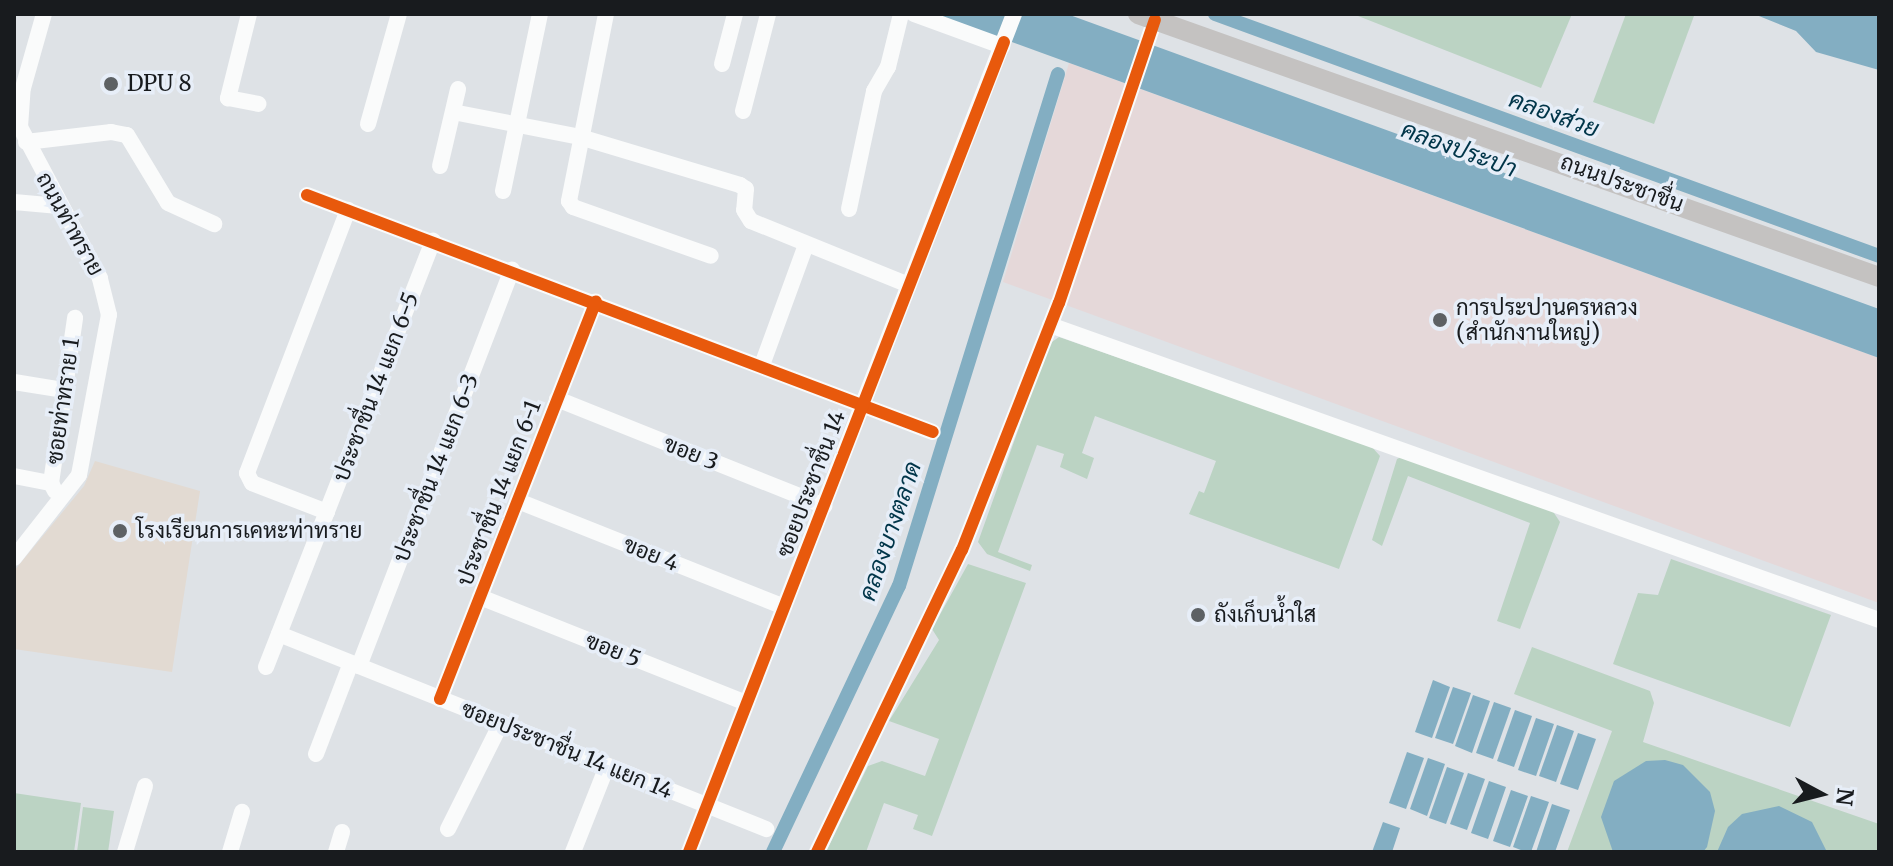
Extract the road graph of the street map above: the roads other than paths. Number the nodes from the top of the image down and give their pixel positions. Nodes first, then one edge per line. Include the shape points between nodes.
1 (44, 14) edge
2 (249, 14) edge
3 (399, 14) edge
4 (540, 14) edge
5 (606, 14) edge
6 (735, 14) edge
7 (768, 14) edge
8 (901, 14) edge
9 (914, 14) edge
10 (1014, 14) edge
11 (1147, 23) edge
12 (1003, 44) junction
13 (722, 64) dead end
14 (458, 89) dead end
15 (258, 104) dead end
16 (743, 111) dead end
17 (453, 112) junction
18 (368, 124) dead end
19 (519, 124) junction
20 (580, 137) junction
21 (26, 142) junction
22 (440, 166) dead end
23 (503, 191) dead end
24 (307, 195) dead end
25 (14, 202) edge
26 (59, 206) junction
27 (849, 209) dead end
28 (348, 210) junction
29 (214, 224) dead end
30 (433, 241) junction
31 (806, 245) junction
32 (711, 256) dead end
33 (512, 270) junction
34 (1879, 277) edge
35 (909, 285) junction
36 (596, 301) junction
37 (75, 318) dead end
38 (1050, 325) junction
39 (762, 365) junction
40 (14, 382) edge
41 (64, 390) junction
42 (557, 399) junction
43 (863, 404) junction
44 (933, 432) dead end
45 (14, 476) edge
46 (51, 483) junction
47 (61, 501) junction
48 (518, 501) junction
49 (824, 506) junction
50 (327, 512) junction
51 (14, 558) edge
52 (480, 597) junction
53 (784, 607) junction
54 (1879, 620) edge
55 (279, 634) junction
56 (355, 665) junction
57 (266, 667) dead end
58 (440, 699) junction
59 (747, 703) junction
60 (501, 723) junction
61 (316, 754) dead end
62 (607, 766) junction
63 (145, 786) dead end
64 (707, 806) junction
65 (242, 812) dead end
66 (448, 829) dead end
67 (766, 829) dead end
68 (342, 832) dead end
69 (125, 852) edge
70 (230, 852) edge
71 (336, 852) edge
72 (573, 852) edge
73 (689, 852) edge
74 (817, 852) edge

1 - 21 street, ถนนท่าทราย via 19,115
2 - 15 street via 228,98
3 - 18 street
4 - 19 street
5 - 20 street
6 - 13 street
7 - 16 street
8 - 27 street via 888,67 874,91
9 - 12 street
10 - 12 street, ซอยประชาชื่น 14
11 - 34 main road, ถนนประชาชื่น
11 - 38 street
12 - 35 street, ซอยประชาชื่น 14
14 - 17 street
17 - 19 street
17 - 22 street
19 - 20 street
19 - 23 street
20 - 31 street via 740,185 747,196 745,217
20 - 32 street via 570,193 573,207
21 - 26 street, ถนนท่าทราย
21 - 29 street via 111,132 127,135 168,203
24 - 28 street
25 - 26 street
26 - 47 street, ถนนท่าทราย via 107,293 109,315 84,459
28 - 30 street
28 - 50 street via 247,473 252,483
30 - 33 street
30 - 50 street, ประชาชื่น 14 แยก 6-5
31 - 35 street
31 - 39 street
33 - 36 street
33 - 56 street, ประชาชื่น 14 แยก 6-3
35 - 43 street, ซอยประชาชื่น 14
36 - 39 street
36 - 42 street, ประชาชื่น 14 แยก 6-1
37 - 41 street, ซอยท่าทราย 1
38 - 54 street
38 - 74 street via 961,553
39 - 43 street
40 - 41 street
41 - 46 street, ซอยท่าทราย 1
42 - 48 street, ประชาชื่น 14 แยก 6-1
42 - 49 street, ขอย 3
43 - 44 street
43 - 49 street, ซอยประชาชื่น 14
45 - 46 street
46 - 47 street
47 - 51 street, ถนนท่าทราย
48 - 52 street, ประชาชื่น 14 แยก 6-1
48 - 53 street, ขอย 4
49 - 53 street, ซอยประชาชื่น 14
50 - 55 street, ประชาชื่น 14 แยก 6-5
52 - 58 street, ประชาชื่น 14 แยก 6-1
52 - 59 street, ฃอย 5
53 - 59 street, ซอยประชาชื่น 14
55 - 56 street, ซอยประชาชื่น 14 แยก 14
55 - 57 street, ประชาชื่น 14 แยก 6-5
56 - 58 street, ซอยประชาชื่น 14 แยก 14
56 - 61 street, ประชาชื่น 14 แยก 6-3
58 - 60 street, ซอยประชาชื่น 14 แยก 14
59 - 64 street, ซอยประชาชื่น 14
60 - 62 street, ซอยประชาชื่น 14 แยก 14
60 - 66 street
62 - 64 street, ซอยประชาชื่น 14 แยก 14
62 - 72 street
63 - 69 street
64 - 67 street, ซอยประชาชื่น 14 แยก 14
64 - 73 street, ซอยประชาชื่น 14
65 - 70 street
68 - 71 street

